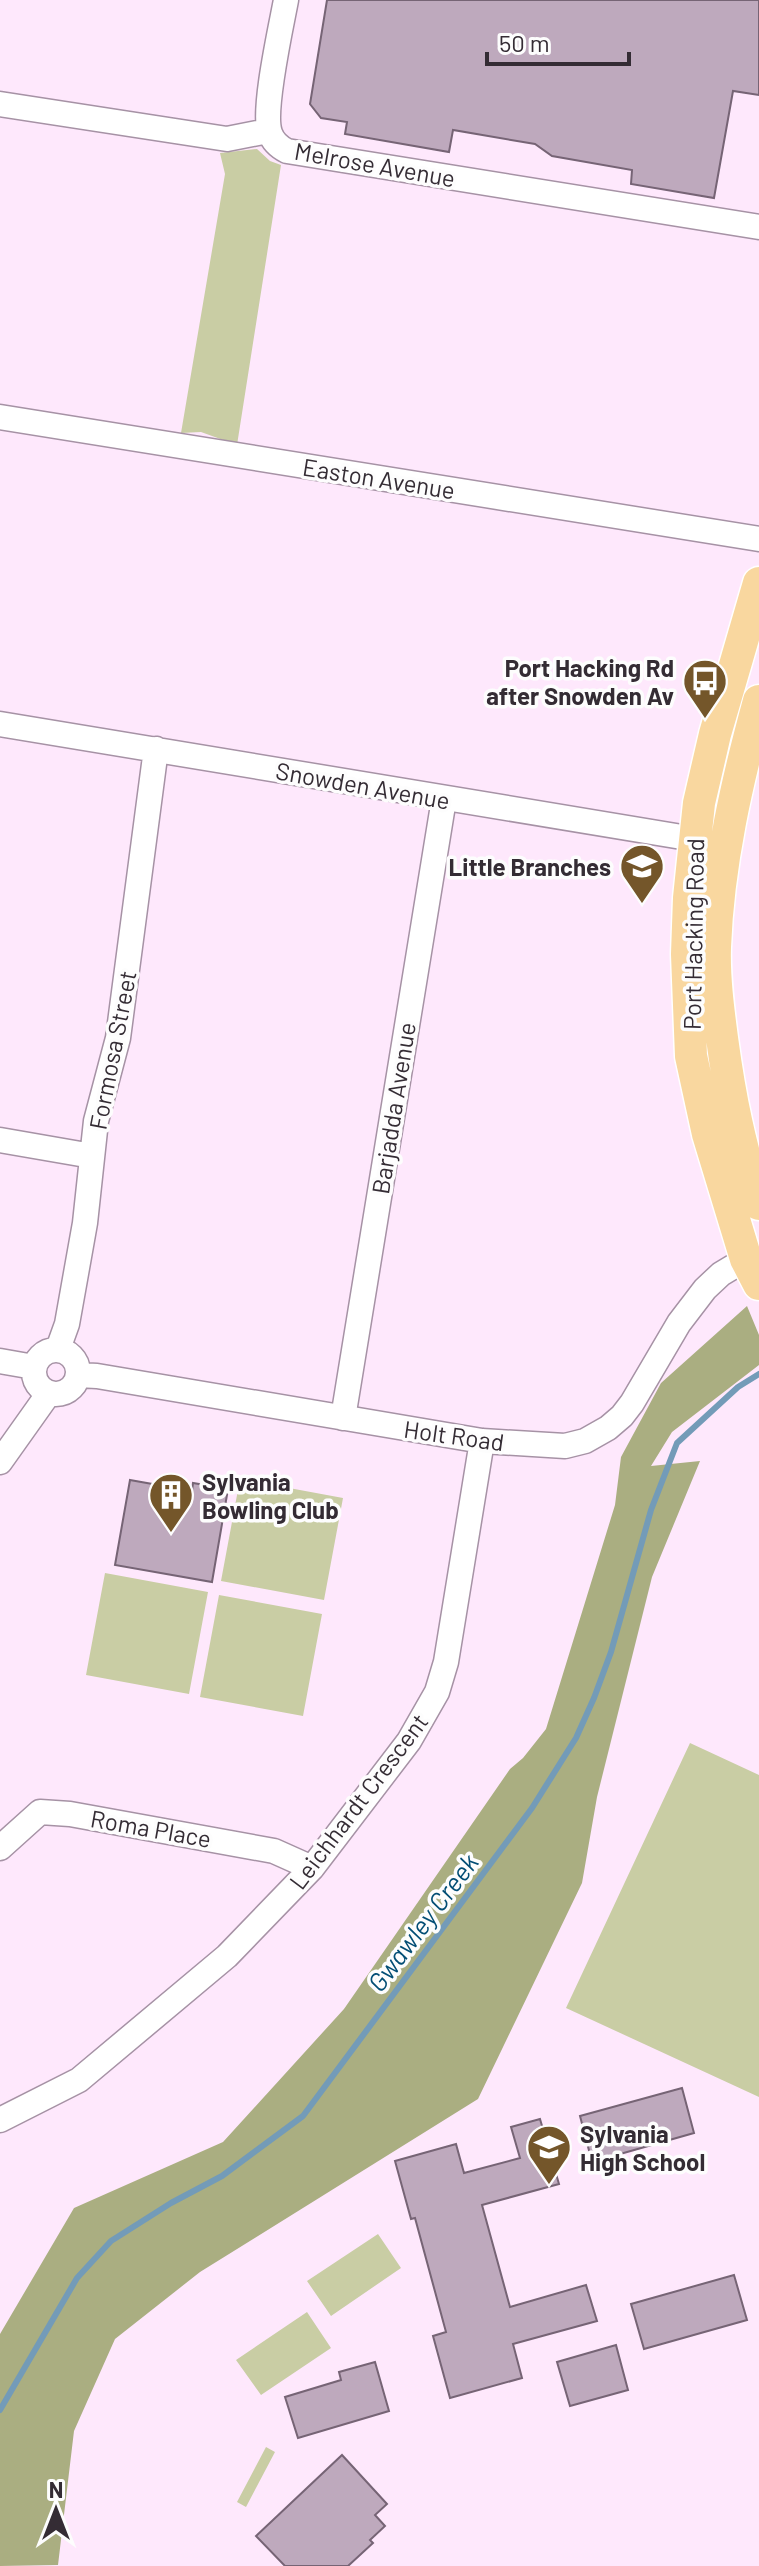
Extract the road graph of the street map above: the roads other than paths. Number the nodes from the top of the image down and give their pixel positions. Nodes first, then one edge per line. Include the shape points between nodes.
1 (286, 0) edge
2 (0, 104) edge
3 (268, 131) junction
4 (759, 227) edge
5 (0, 417) edge
6 (759, 539) edge
7 (759, 583) edge
8 (759, 701) edge
9 (0, 724) edge
10 (156, 749) junction
11 (444, 799) junction
12 (694, 839) junction
13 (727, 844) junction
14 (734, 1129) edge
15 (0, 1140) edge
16 (92, 1156) junction
17 (759, 1204) edge
18 (753, 1271) edge
19 (58, 1349) junction
20 (0, 1361) edge
21 (34, 1367) junction
22 (78, 1375) junction
23 (49, 1393) junction
24 (343, 1418) junction
25 (482, 1441) junction
26 (0, 1462) edge
27 (0, 1848) edge
28 (312, 1868) junction
29 (0, 2120) edge

1 - 3 street
2 - 3 street, Melrose Avenue via 227,139
3 - 4 street, Melrose Avenue via 287,151
5 - 6 street, Easton Avenue
7 - 12 main road, Port Hacking Road via 715,734
8 - 13 main road, Port Hacking Road
9 - 10 street, Snowden Avenue
10 - 11 street, Snowden Avenue
10 - 16 street, Formosa Street via 118,1038
11 - 12 street, Snowden Avenue
11 - 24 street, Barjadda Avenue
12 - 13 street, Snowden Avenue
12 - 14 main road, Port Hacking Road via 689,898 691,1056
13 - 14 main road, Port Hacking Road via 715,950
14 - 17 main road, Port Hacking Road
14 - 18 main road, Port Hacking Road
15 - 16 street
16 - 19 street, Formosa Street via 85,1223
18 - 25 street, Holt Road via 721,1274 705,1289 632,1403 608,1428 565,1446
19 - 21 street via 40,1356
19 - 22 street via 74,1358
20 - 21 street
21 - 23 street via 35,1380
22 - 23 street via 68,1391
22 - 24 street, Holt Road
23 - 26 street
24 - 25 street, Holt Road
25 - 28 street, Leichhardt Crescent via 437,1692 409,1741
27 - 28 street, Roma Place via 40,1812 274,1851
28 - 29 street, Leichhardt Crescent via 227,1956 79,2080

